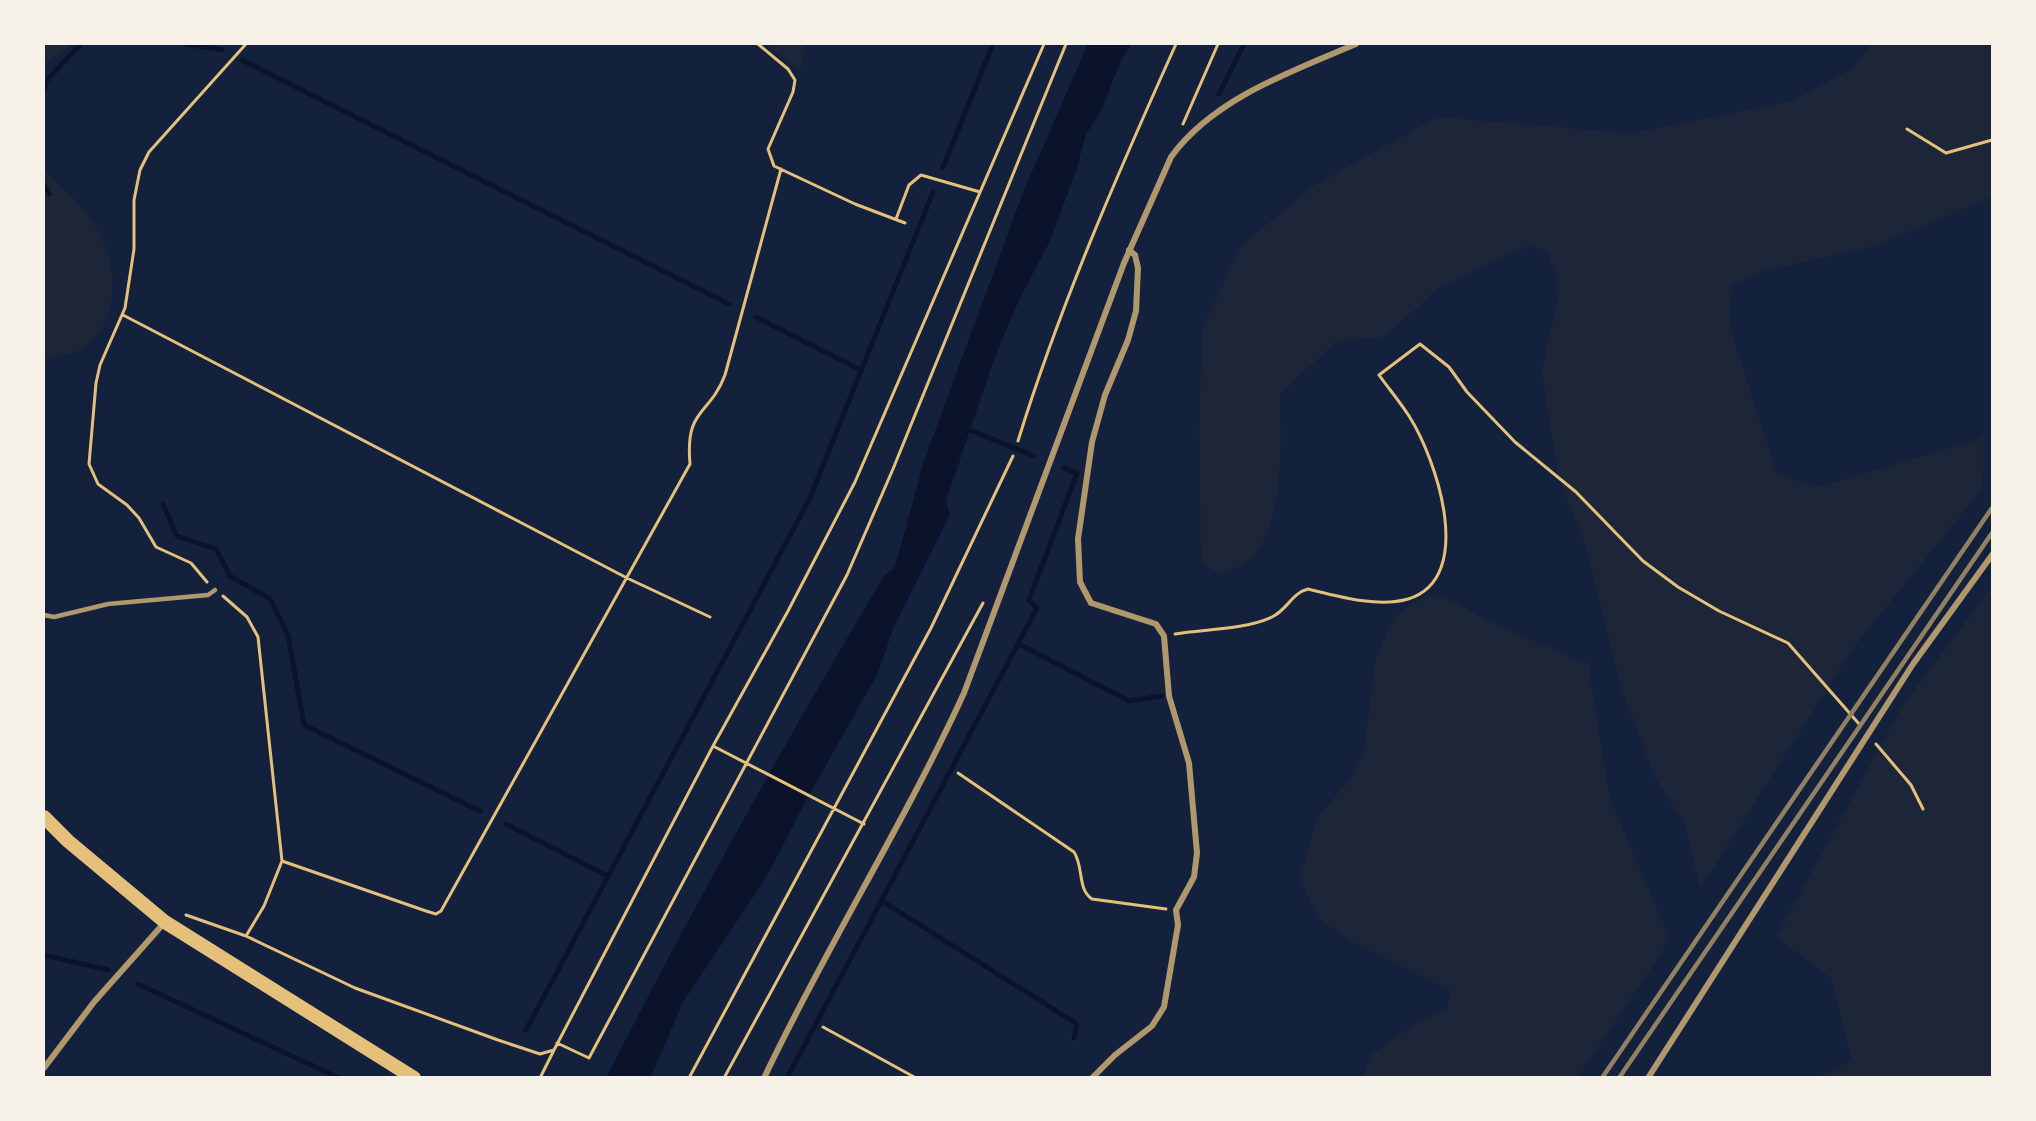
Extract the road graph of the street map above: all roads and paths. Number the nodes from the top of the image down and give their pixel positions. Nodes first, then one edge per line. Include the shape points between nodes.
1 (246, 44) edge
2 (758, 44) edge
3 (1044, 44) edge
4 (1066, 44) edge
5 (1176, 44) edge
6 (1218, 44) edge
7 (1356, 44) edge
8 (1907, 129) dead end
9 (1992, 140) edge
10 (1181, 143) junction
11 (781, 169) junction
12 (980, 192) junction
13 (896, 219) junction
14 (905, 224) dead end
15 (1129, 250) junction
16 (123, 315) junction
17 (1018, 441) dead end
18 (1013, 456) dead end
19 (1992, 555) edge
20 (627, 578) junction
21 (1003, 586) junction
22 (215, 590) junction
23 (44, 615) edge
24 (710, 617) dead end
25 (1164, 636) junction
26 (1865, 731) dead end
27 (1873, 740) dead end
28 (713, 746) junction
29 (745, 763) junction
30 (958, 773) dead end
31 (835, 809) junction
32 (1923, 809) dead end
33 (44, 817) edge
34 (864, 824) junction
35 (282, 861) junction
36 (1176, 910) junction
37 (165, 922) junction
38 (246, 936) junction
39 (822, 1027) dead end
40 (557, 1043) junction
41 (554, 1050) junction
42 (44, 1068) edge
43 (414, 1077) edge
44 (540, 1077) edge
45 (689, 1077) edge
46 (723, 1077) edge
47 (764, 1077) edge
48 (916, 1077) edge
49 (1092, 1077) edge
50 (1648, 1077) edge

1 - 16 path via 149,152 140,170 134,200 130,284
2 - 11 path via 795,80 768,149 774,166
3 - 12 path
4 - 29 path via 847,575
5 - 17 path via 1091,243
6 - 10 path via 1180,131
7 - 10 street via 1280,76 1202,124
8 - 9 path via 1946,153
10 - 15 street via 1160,178
11 - 13 path
11 - 20 path via 721,384 693,421 690,464
12 - 13 path via 921,175 909,185
12 - 28 path via 855,482
13 - 14 path
15 - 21 street
15 - 25 street via 1135,255 1138,268 1136,311 1092,442 1078,539 1080,582 1090,603 1156,624
16 - 20 path
16 - 22 path via 100,365 89,464 98,484 127,505 156,547 190,563
18 - 31 path via 931,628
19 - 50 street via 1913,664
20 - 24 path
20 - 35 path via 441,911 426,911
21 - 34 path via 990,591
21 - 47 street via 964,693 934,757 795,1012
22 - 23 lane via 208,595 108,604 54,617
22 - 35 path via 247,617 258,637
25 - 26 path via 1262,621 1276,615 1298,591 1308,589 1382,602 1407,599 1424,591 1444,564 1446,527 1437,481 1410,417 1379,375 1420,344 1449,367 1467,392 1515,442 1576,492 1643,561 1719,611 1788,643
25 - 36 street via 1170,696 1189,763 1197,853 1194,877
27 - 32 path via 1911,785
28 - 29 path
28 - 40 path
29 - 31 path
29 - 40 path via 589,1058
30 - 36 path via 1074,852 1083,888 1092,899
31 - 34 path
31 - 45 path
33 - 37 highway
34 - 46 path
35 - 38 path via 264,906
36 - 49 street via 1178,925 1164,1007 1152,1026
37 - 38 path via 168,916 181,913
37 - 42 street via 94,1002
37 - 43 highway
38 - 41 path via 355,988 540,1054
39 - 48 path
40 - 41 path
41 - 44 path

